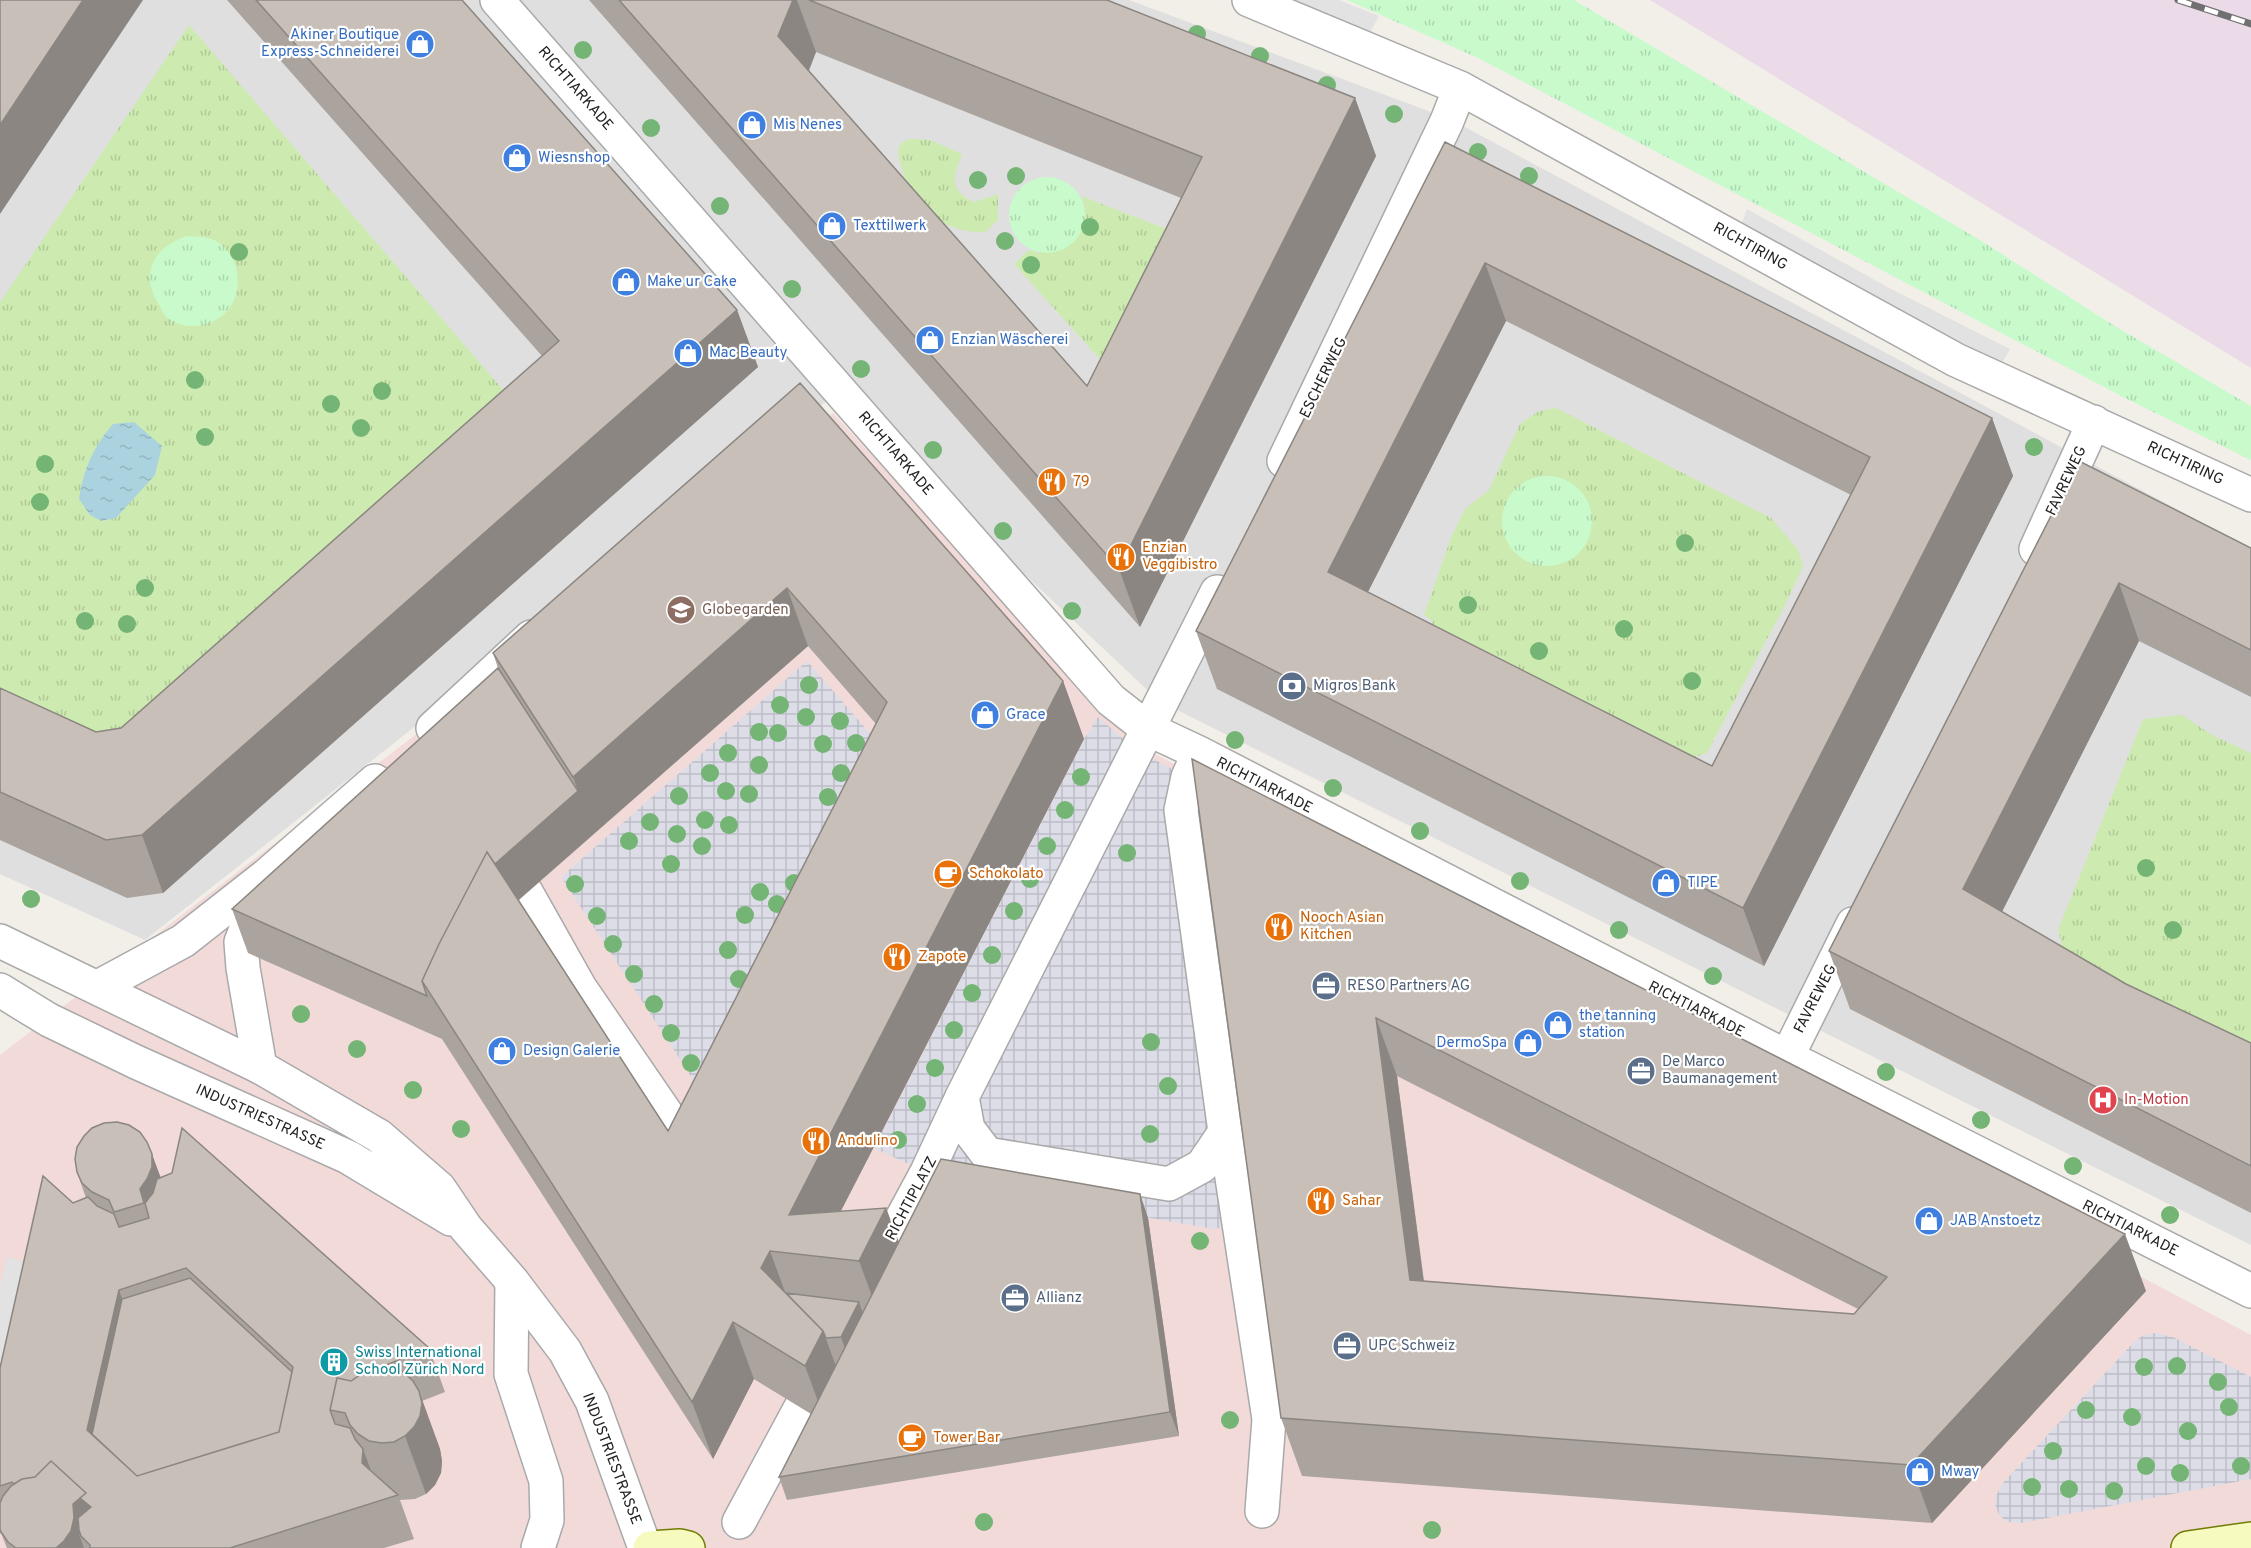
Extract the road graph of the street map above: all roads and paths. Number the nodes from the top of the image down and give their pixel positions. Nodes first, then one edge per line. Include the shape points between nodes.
1 (496, 0) edge
2 (1249, 0) edge
3 (1460, 88) junction
4 (827, 375) junction
5 (800, 398) edge
6 (2094, 422) junction
7 (1270, 489) edge
8 (2251, 495) edge
9 (1233, 561) edge
10 (2023, 577) edge
11 (551, 619) edge
12 (1148, 729) junction
13 (1199, 753) junction
14 (267, 875) junction
15 (530, 891) dead end
16 (1866, 898) edge
17 (0, 941) edge
18 (98, 987) junction
19 (0, 990) edge
20 (49, 1020) junction
21 (1787, 1057) junction
22 (260, 1067) junction
23 (962, 1097) junction
24 (1225, 1132) junction
25 (702, 1161) edge
26 (466, 1228) junction
27 (512, 1281) junction
28 (2251, 1291) edge
29 (861, 1296) edge
30 (833, 1347) edge
31 (1262, 1511) dead end
32 (740, 1522) dead end
33 (2251, 1539) edge
34 (538, 1548) edge
35 (647, 1548) edge
36 (688, 1548) edge
37 (2188, 1548) edge

1 - 4 street, RICHTIARKADE
2 - 3 street, RICHTIRING
3 - 6 street, RICHTIRING via 1956,360
3 - 7 street, ESCHERWEG
4 - 5 street
4 - 12 street, RICHTIARKADE via 1111,699
6 - 8 street, RICHTIRING
6 - 10 street, FAVREWEG
9 - 12 street
11 - 14 street via 407,753
12 - 13 street, RICHTIARKADE
12 - 23 street, RICHTIPLATZ
13 - 21 street, RICHTIARKADE
13 - 24 street via 1188,777 1181,810
14 - 18 street via 183,941
14 - 22 street via 241,942
15 - 25 lane via 578,999
16 - 21 street, FAVREWEG
17 - 18 street, INDUSTRIESTRASSE
18 - 20 street
18 - 22 street, INDUSTRIESTRASSE
19 - 20 street, INDUSTRIESTRASSE
20 - 26 street, INDUSTRIESTRASSE via 348,1157
21 - 28 street, RICHTIARKADE
22 - 26 street, INDUSTRIESTRASSE via 379,1136 439,1188
23 - 24 street via 968,1129 987,1154 1169,1184 1202,1166
23 - 29 street, RICHTIPLATZ
24 - 31 street via 1269,1419
26 - 27 street, INDUSTRIESTRASSE
27 - 34 street via 511,1374 546,1480 547,1520
27 - 35 street, INDUSTRIESTRASSE via 565,1351 592,1401
30 - 32 street
33 - 37 main road
35 - 36 main road

